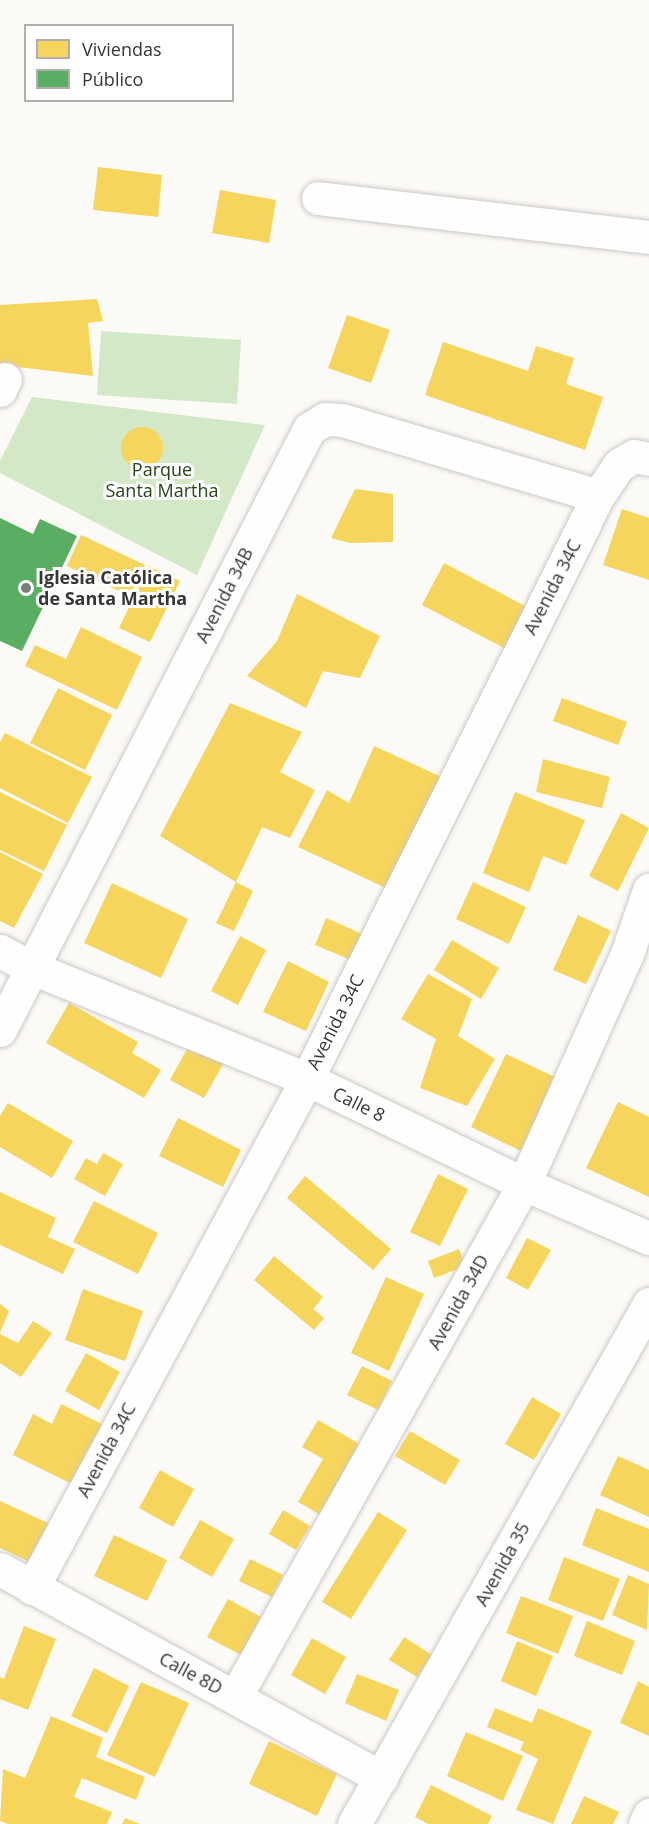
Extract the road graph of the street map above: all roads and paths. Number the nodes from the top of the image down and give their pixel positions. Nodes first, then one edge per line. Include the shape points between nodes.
1 (318, 198) dead end
2 (649, 237) edge
3 (642, 458) edge
4 (598, 496) junction
5 (649, 890) edge
6 (0, 951) edge
7 (32, 968) junction
8 (0, 1030) edge
9 (307, 1079) junction
10 (524, 1184) junction
11 (649, 1238) edge
12 (649, 1304) edge
13 (0, 1569) edge
14 (32, 1588) junction
15 (235, 1697) junction
16 (381, 1778) junction
17 (649, 1815) edge
18 (354, 1824) edge
19 (645, 1824) edge

1 - 2 street
3 - 4 street, Avenida 34C via 619,465
4 - 7 street, Avenida 34B via 342,420 325,419 309,429
4 - 9 street, Avenida 34C
5 - 10 street, Avenida 34D via 627,954
6 - 7 street, Calle 8
7 - 8 street, Avenida 34B
7 - 9 street, Calle 8
9 - 10 street, Calle 8
9 - 14 street, Avenida 34C
10 - 11 street, Calle 8
10 - 15 street, Avenida 34D
12 - 16 street, Avenida 35
13 - 14 street, Calle 8D
14 - 15 street, Calle 8D
15 - 16 street, Calle 8D
16 - 18 street, Avenida 35
17 - 19 street

